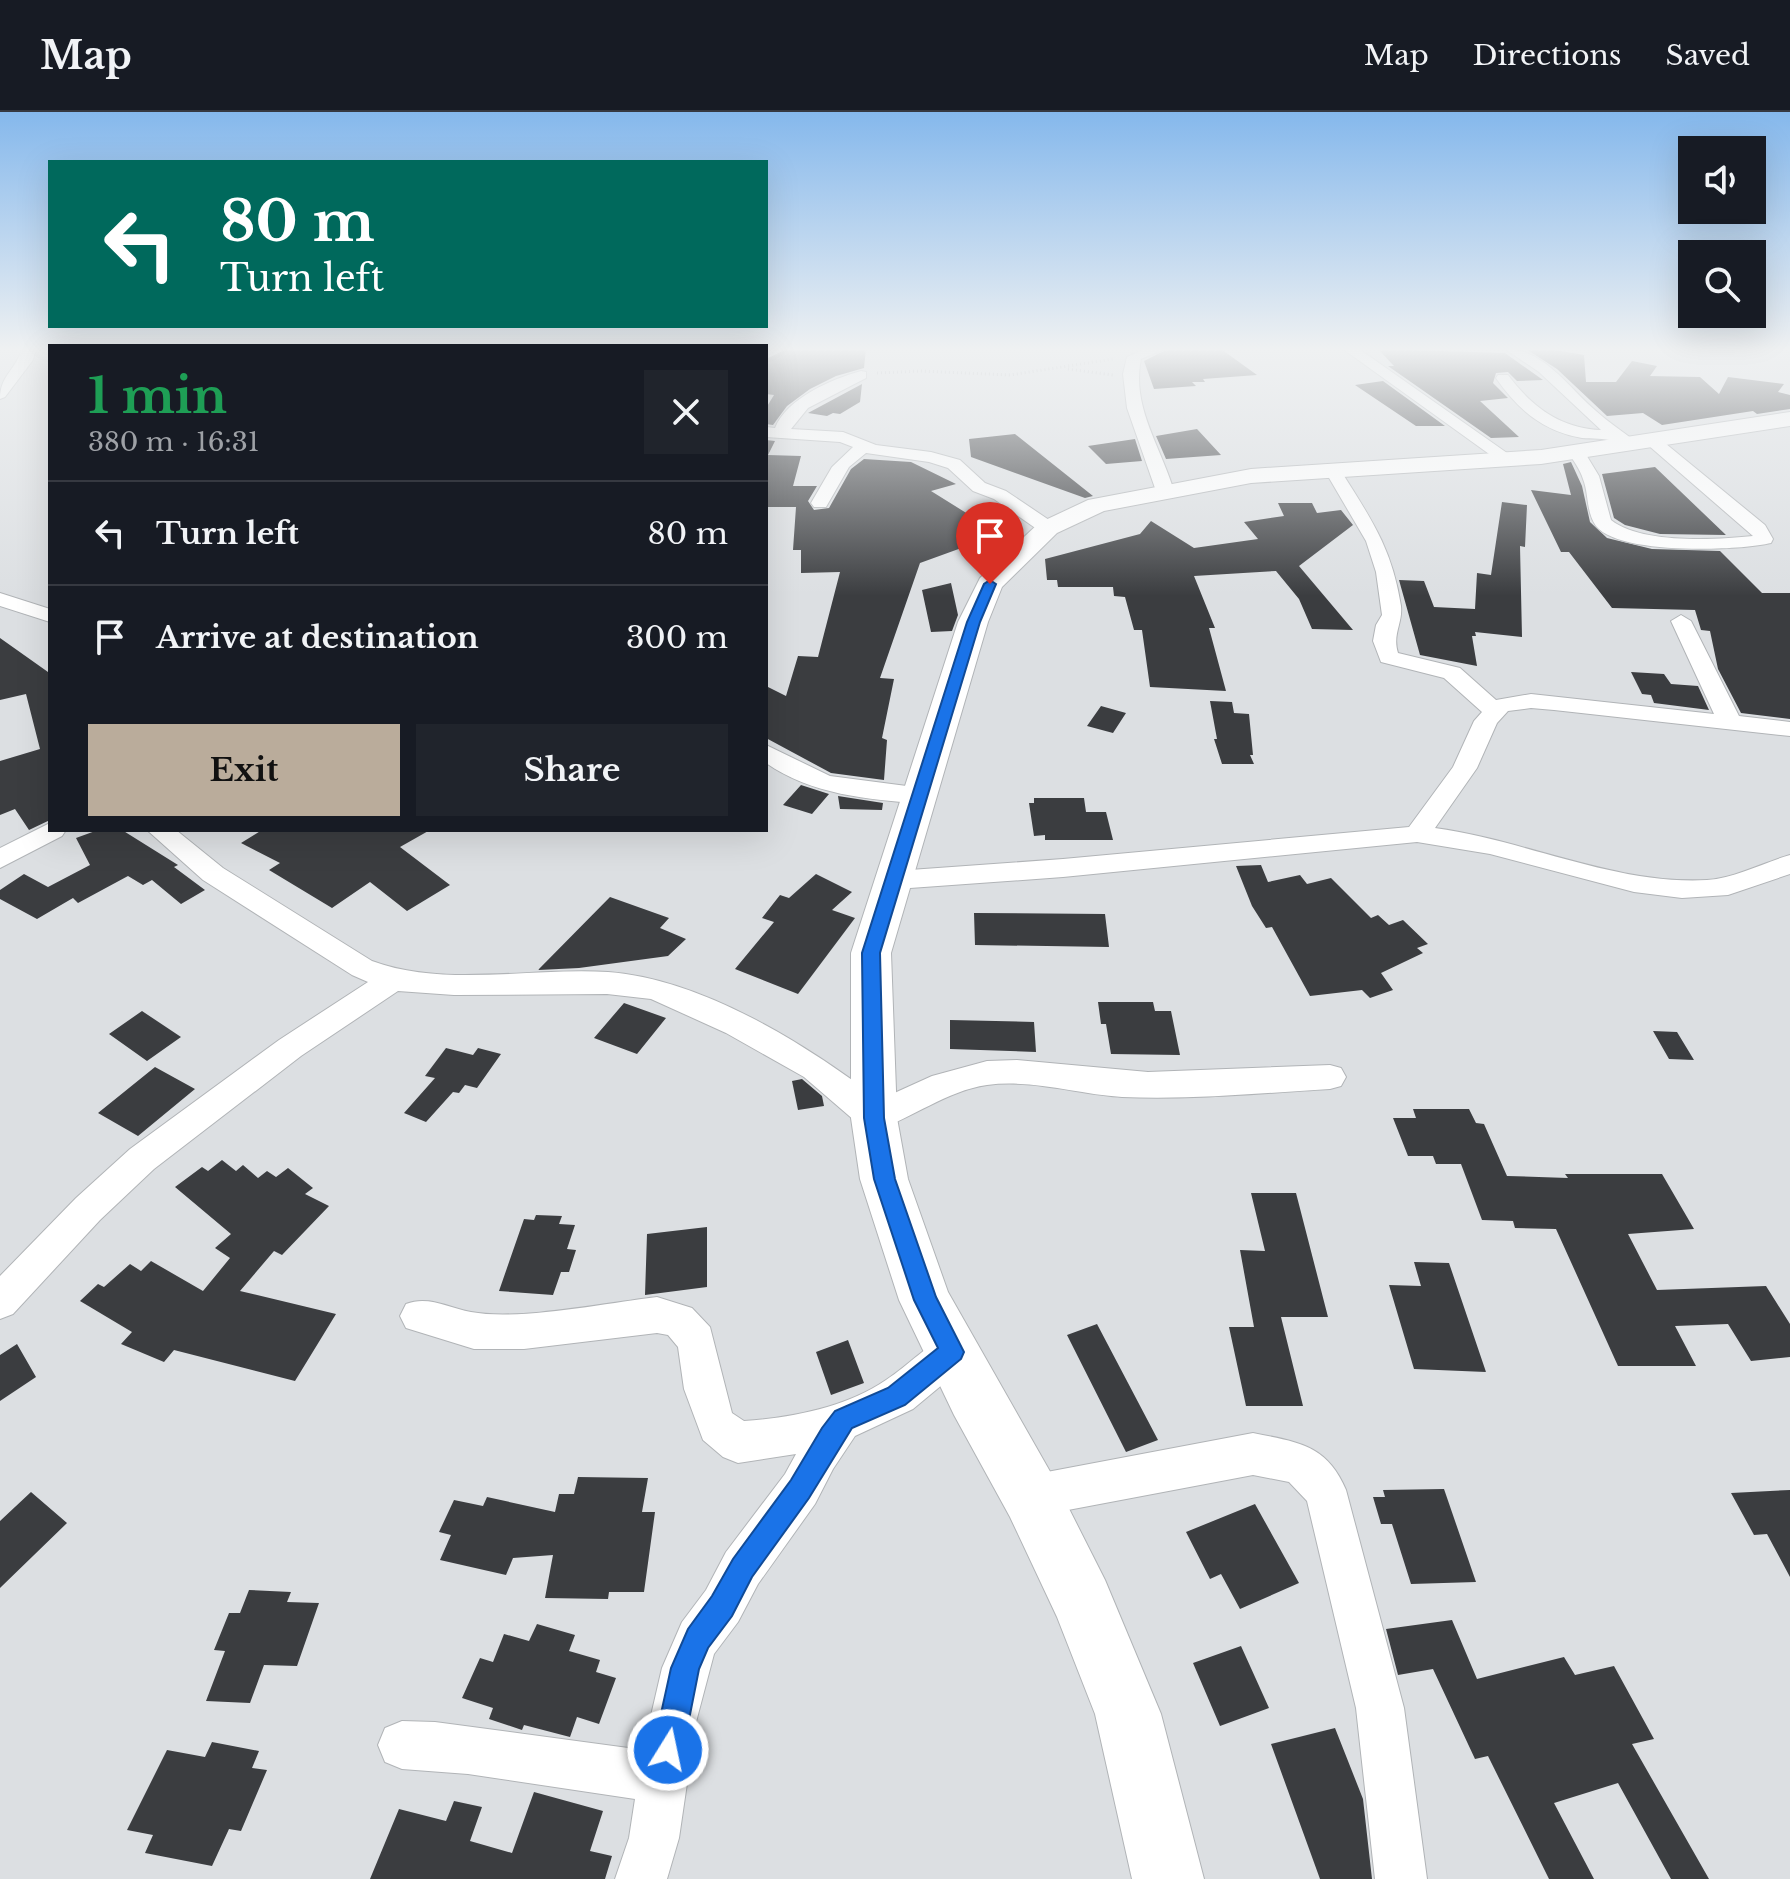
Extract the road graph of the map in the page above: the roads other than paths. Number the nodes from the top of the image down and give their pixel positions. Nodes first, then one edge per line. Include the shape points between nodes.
1 (1143, 431) edge
2 (1468, 431) edge
3 (1575, 431) edge
4 (1618, 431) edge
5 (1702, 431) edge
6 (774, 432) edge
7 (1634, 441) junction
8 (865, 447) junction
9 (1576, 452) junction
10 (1509, 460) junction
11 (1333, 471) junction
12 (1165, 491) junction
13 (820, 503) dead end
14 (1048, 528) junction
15 (0, 599) edge
16 (48, 615) edge
17 (1681, 621) dead end
18 (1494, 710) junction
19 (1730, 722) junction
20 (1790, 729) edge
21 (768, 754) edge
22 (922, 796) junction
23 (49, 832) edge
24 (162, 832) edge
25 (1417, 834) junction
26 (0, 859) edge
27 (1790, 864) edge
28 (896, 880) junction
29 (393, 980) junction
30 (1330, 1077) dead end
31 (874, 1116) junction
32 (0, 1302) edge
33 (419, 1316) dead end
34 (952, 1352) junction
35 (843, 1419) junction
36 (1031, 1496) junction
37 (402, 1745) dead end
38 (664, 1777) junction
39 (641, 1879) edge
40 (1168, 1879) edge
41 (1401, 1879) edge

1 - 12 street
2 - 10 street
3 - 7 street
4 - 7 street
5 - 7 street
6 - 8 street via 843,437
7 - 9 street
7 - 9 street via 1758,529 1764,539 1713,544 1612,531 1601,520 1592,477
8 - 13 street via 839,468
8 - 14 street via 954,464 979,487
9 - 10 street
10 - 11 street
11 - 12 street via 1251,476
11 - 18 street via 1375,541 1386,572 1392,615 1384,641 1389,657 1452,673
12 - 14 street via 1097,505
14 - 22 street via 990,584 973,622
15 - 16 street
17 - 19 street
18 - 19 street via 1531,701
18 - 25 street via 1465,768
19 - 20 street
21 - 22 street via 789,770 823,784
22 - 28 street
23 - 26 street
24 - 29 street via 213,874 362,968
25 - 27 street via 1467,841 1604,877 1677,888 1710,889
25 - 28 street
28 - 31 street via 871,953
29 - 31 street via 607,983 656,989 815,1068
29 - 32 street via 290,1048 142,1159
30 - 31 street via 1182,1085 986,1073
31 - 34 street via 884,1179 925,1300
33 - 35 street via 474,1331 549,1329 657,1315 679,1320 696,1340 717,1426 738,1442 767,1442
34 - 35 street via 897,1397
34 - 36 street
35 - 38 street via 698,1638 685,1668
36 - 40 street via 1083,1602 1128,1714
36 - 41 street via 1253,1454 1300,1463 1325,1490 1380,1708
37 - 38 street via 447,1746 602,1773
38 - 39 street

